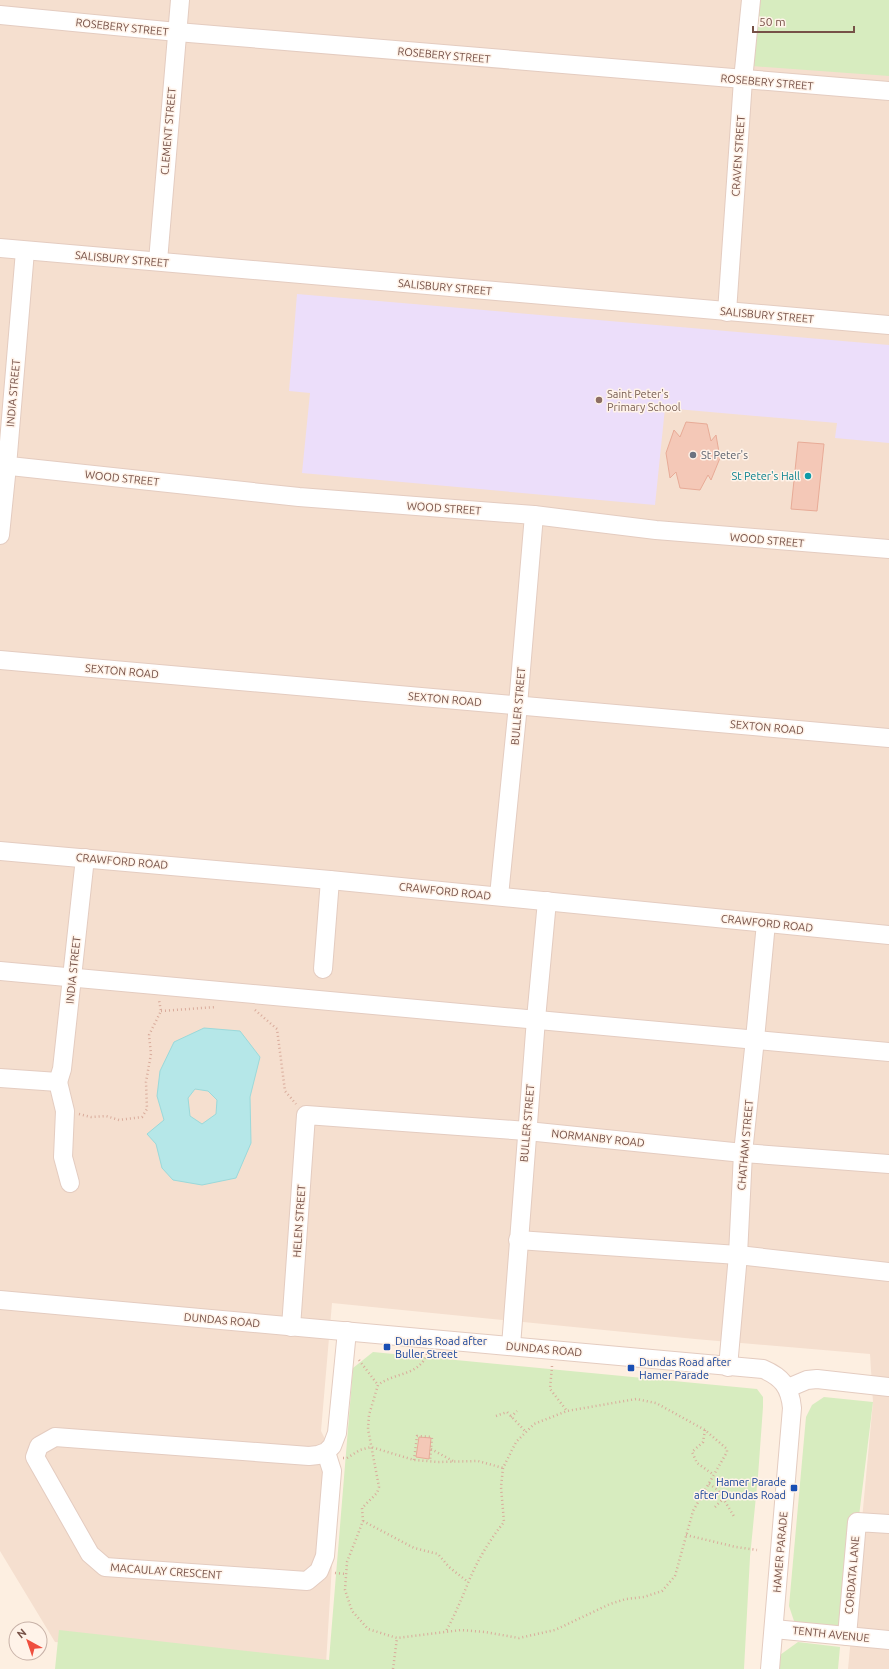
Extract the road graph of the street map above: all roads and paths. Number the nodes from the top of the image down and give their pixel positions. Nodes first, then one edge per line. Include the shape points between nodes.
1 (180, 0) edge
2 (751, 0) edge
3 (0, 15) edge
4 (177, 32) junction
5 (743, 80) junction
6 (889, 92) edge
7 (0, 248) edge
8 (25, 251) junction
9 (158, 261) junction
10 (727, 312) junction
11 (889, 325) edge
12 (4, 466) edge
13 (534, 515) junction
14 (0, 535) edge
15 (889, 549) edge
16 (0, 660) edge
17 (518, 705) junction
18 (889, 738) edge
19 (0, 851) edge
20 (85, 858) junction
21 (330, 880) junction
22 (499, 896) junction
23 (547, 901) junction
24 (766, 923) junction
25 (889, 935) edge
26 (322, 969) dead end
27 (0, 971) edge
28 (72, 977) junction
29 (155, 986) junction
30 (223, 1007) dead end
31 (254, 1008) dead end
32 (161, 1011) junction
33 (536, 1019) junction
34 (755, 1039) junction
35 (889, 1052) edge
36 (0, 1078) edge
37 (58, 1082) junction
38 (65, 1111) junction
39 (306, 1115) junction
40 (527, 1131) junction
41 (743, 1153) junction
42 (889, 1164) edge
43 (70, 1183) dead end
44 (518, 1240) junction
45 (738, 1255) junction
46 (889, 1272) edge
47 (0, 1300) edge
48 (291, 1327) junction
49 (347, 1331) junction
50 (511, 1346) junction
51 (427, 1354) dead end
52 (355, 1356) dead end
53 (552, 1366) dead end
54 (728, 1367) junction
55 (378, 1385) junction
56 (889, 1387) edge
57 (788, 1388) junction
58 (517, 1411) dead end
59 (567, 1411) junction
60 (496, 1416) dead end
61 (511, 1417) junction
62 (705, 1430) junction
63 (526, 1432) junction
64 (371, 1447) junction
65 (431, 1449) junction
66 (326, 1452) junction
67 (414, 1460) junction
68 (453, 1461) junction
69 (430, 1462) junction
70 (503, 1468) junction
71 (714, 1475) junction
72 (709, 1484) junction
73 (723, 1499) junction
74 (715, 1507) dead end
75 (735, 1518) dead end
76 (363, 1522) junction
77 (889, 1524) edge
78 (686, 1535) junction
79 (757, 1550) dead end
80 (468, 1582) junction
81 (774, 1629) junction
82 (446, 1631) junction
83 (847, 1636) junction
84 (397, 1638) junction
85 (889, 1640) edge
86 (393, 1669) edge
87 (770, 1669) edge

1 - 4 street, CLEMENT STREET
2 - 5 street, CRAVEN STREET
3 - 4 street, ROSEBERY STREET
4 - 5 street, ROSEBERY STREET
4 - 9 street, CLEMENT STREET
5 - 6 street, ROSEBERY STREET
5 - 10 street, CRAVEN STREET
7 - 8 street, SALISBURY STREET
8 - 9 street, SALISBURY STREET
8 - 12 street, INDIA STREET
9 - 10 street, SALISBURY STREET
10 - 11 street, SALISBURY STREET
12 - 13 street, WOOD STREET via 299,497
12 - 14 street, INDIA STREET
13 - 15 street, WOOD STREET via 656,530
13 - 17 street, BULLER STREET
16 - 17 street, SEXTON ROAD
17 - 18 street, SEXTON ROAD
17 - 22 street, BULLER STREET
19 - 20 street, CRAWFORD ROAD
20 - 21 street, CRAWFORD ROAD
20 - 28 street, INDIA STREET
21 - 22 street, CRAWFORD ROAD
21 - 26 street
22 - 23 street, CRAWFORD ROAD
23 - 24 street, CRAWFORD ROAD
23 - 33 street, BULLER STREET
24 - 25 street, CRAWFORD ROAD
24 - 34 street, CHATHAM STREET
27 - 28 street
28 - 29 street
28 - 37 street, INDIA STREET via 62,1069
29 - 32 path
29 - 33 street
30 - 32 path
31 - 39 path via 277,1029 285,1091
32 - 38 path via 149,1035 151,1054 146,1082 147,1109 142,1117 119,1120
33 - 34 street
33 - 40 street, BULLER STREET
34 - 35 street
34 - 41 street, CHATHAM STREET
36 - 37 street
37 - 38 street
38 - 43 street via 63,1157
39 - 40 street, NORMANBY ROAD
39 - 48 street, HELEN STREET
40 - 41 street, NORMANBY ROAD
40 - 44 street, BULLER STREET
41 - 42 street, NORMANBY ROAD
41 - 45 street, CHATHAM STREET
44 - 45 street
44 - 50 street, BULLER STREET
45 - 46 street
45 - 54 street, CHATHAM STREET
47 - 48 street, DUNDAS ROAD
48 - 49 street, DUNDAS ROAD
49 - 50 street, DUNDAS ROAD
49 - 66 street via 337,1433 332,1446
50 - 54 street, DUNDAS ROAD
51 - 55 path via 416,1369 393,1376
52 - 55 path
53 - 59 path via 550,1389
54 - 57 street, DUNDAS ROAD via 763,1369 773,1373
55 - 64 path via 369,1415
56 - 57 street via 818,1379 807,1380
57 - 81 street, HAMER PARADE via 792,1408
58 - 61 path
59 - 62 path via 636,1399 656,1402
59 - 63 path via 534,1424
60 - 61 path via 507,1412
61 - 63 path
62 - 71 path via 727,1450
62 - 71 path via 704,1442 692,1452 697,1463
63 - 70 path via 516,1442
64 - 66 path via 347,1458
64 - 67 path
64 - 76 path via 379,1487 377,1493 362,1508
65 - 67 path via 432,1437 417,1436
65 - 68 path
65 - 69 path
66 - 66 street, MACAULAY CRESCENT via 332,1471 325,1556 319,1572 307,1582 105,1566 90,1554 35,1457 39,1446 55,1437 309,1456
67 - 69 path
68 - 69 path
68 - 70 path via 478,1461
70 - 80 path via 501,1486 504,1522 491,1539
71 - 72 path
72 - 73 path via 718,1490
72 - 78 path via 693,1511
73 - 74 path
73 - 75 path
76 - 80 path via 414,1548 438,1554
76 - 84 path via 347,1562 345,1590 352,1612 368,1629
77 - 83 street, CORDATA LANE via 857,1522
78 - 79 path
78 - 82 path via 674,1576 662,1591 610,1604 555,1630 519,1638 485,1632
80 - 82 path
81 - 83 street, TENTH AVENUE
81 - 87 street, HAMER PARADE
82 - 84 path
83 - 85 street, TENTH AVENUE
84 - 86 path

